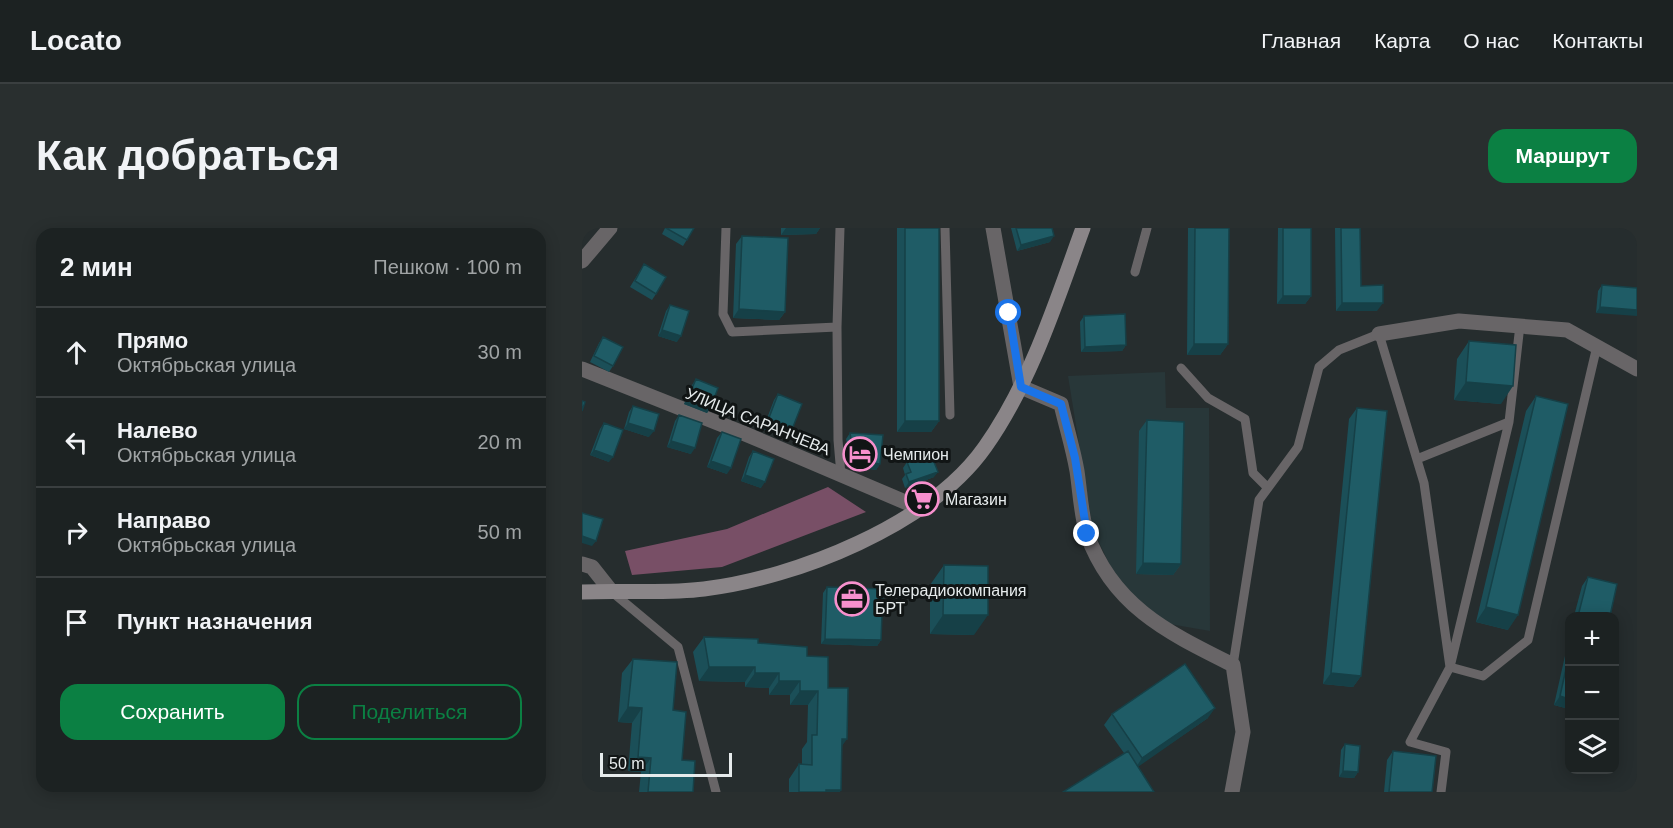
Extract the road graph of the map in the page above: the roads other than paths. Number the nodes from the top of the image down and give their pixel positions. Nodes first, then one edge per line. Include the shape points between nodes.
1 (610, 228) edge
2 (726, 228) edge
3 (840, 228) edge
4 (945, 228) edge
5 (993, 228) edge
6 (1083, 228) edge
7 (1147, 228) edge
8 (582, 261) edge
9 (1135, 272) dead end
10 (1520, 326) junction
11 (837, 327) junction
12 (1379, 334) junction
13 (1597, 346) junction
14 (1181, 368) dead end
15 (582, 369) edge
16 (1637, 369) edge
17 (1021, 387) junction
18 (950, 415) dead end
19 (1509, 422) junction
20 (1417, 459) junction
21 (842, 475) junction
22 (1268, 489) junction
23 (919, 508) junction
24 (582, 564) edge
25 (610, 591) junction
26 (582, 592) edge
27 (1233, 665) junction
28 (1450, 667) junction
29 (716, 792) edge
30 (1232, 792) edge
31 (1441, 792) edge

1 - 8 street
2 - 11 lane via 723,314 732,332
3 - 11 lane
4 - 18 lane
5 - 17 street
6 - 17 main road
7 - 9 lane
10 - 12 street via 1459,321
10 - 13 street via 1568,330
10 - 19 lane
11 - 21 lane
12 - 20 lane
12 - 22 lane via 1339,350 1319,367 1298,447
13 - 16 street
13 - 28 lane via 1528,640 1483,676
14 - 22 lane via 1208,398 1245,419 1253,473
15 - 21 street, УЛИЦА САРАНЧЕВА
17 - 23 main road via 984,448 950,485
17 - 27 street via 1061,404 1075,458 1087,534 1113,585 1141,614 1178,638
19 - 20 lane
19 - 28 lane
20 - 28 lane via 1424,483
21 - 23 street, УЛИЦА САРАНЧЕВА
22 - 27 lane via 1259,500
23 - 25 main road via 873,536 790,572 704,589
24 - 25 street via 592,567
25 - 26 main road
25 - 29 lane via 678,647
27 - 30 street via 1243,732
28 - 31 lane via 1410,742 1446,752

